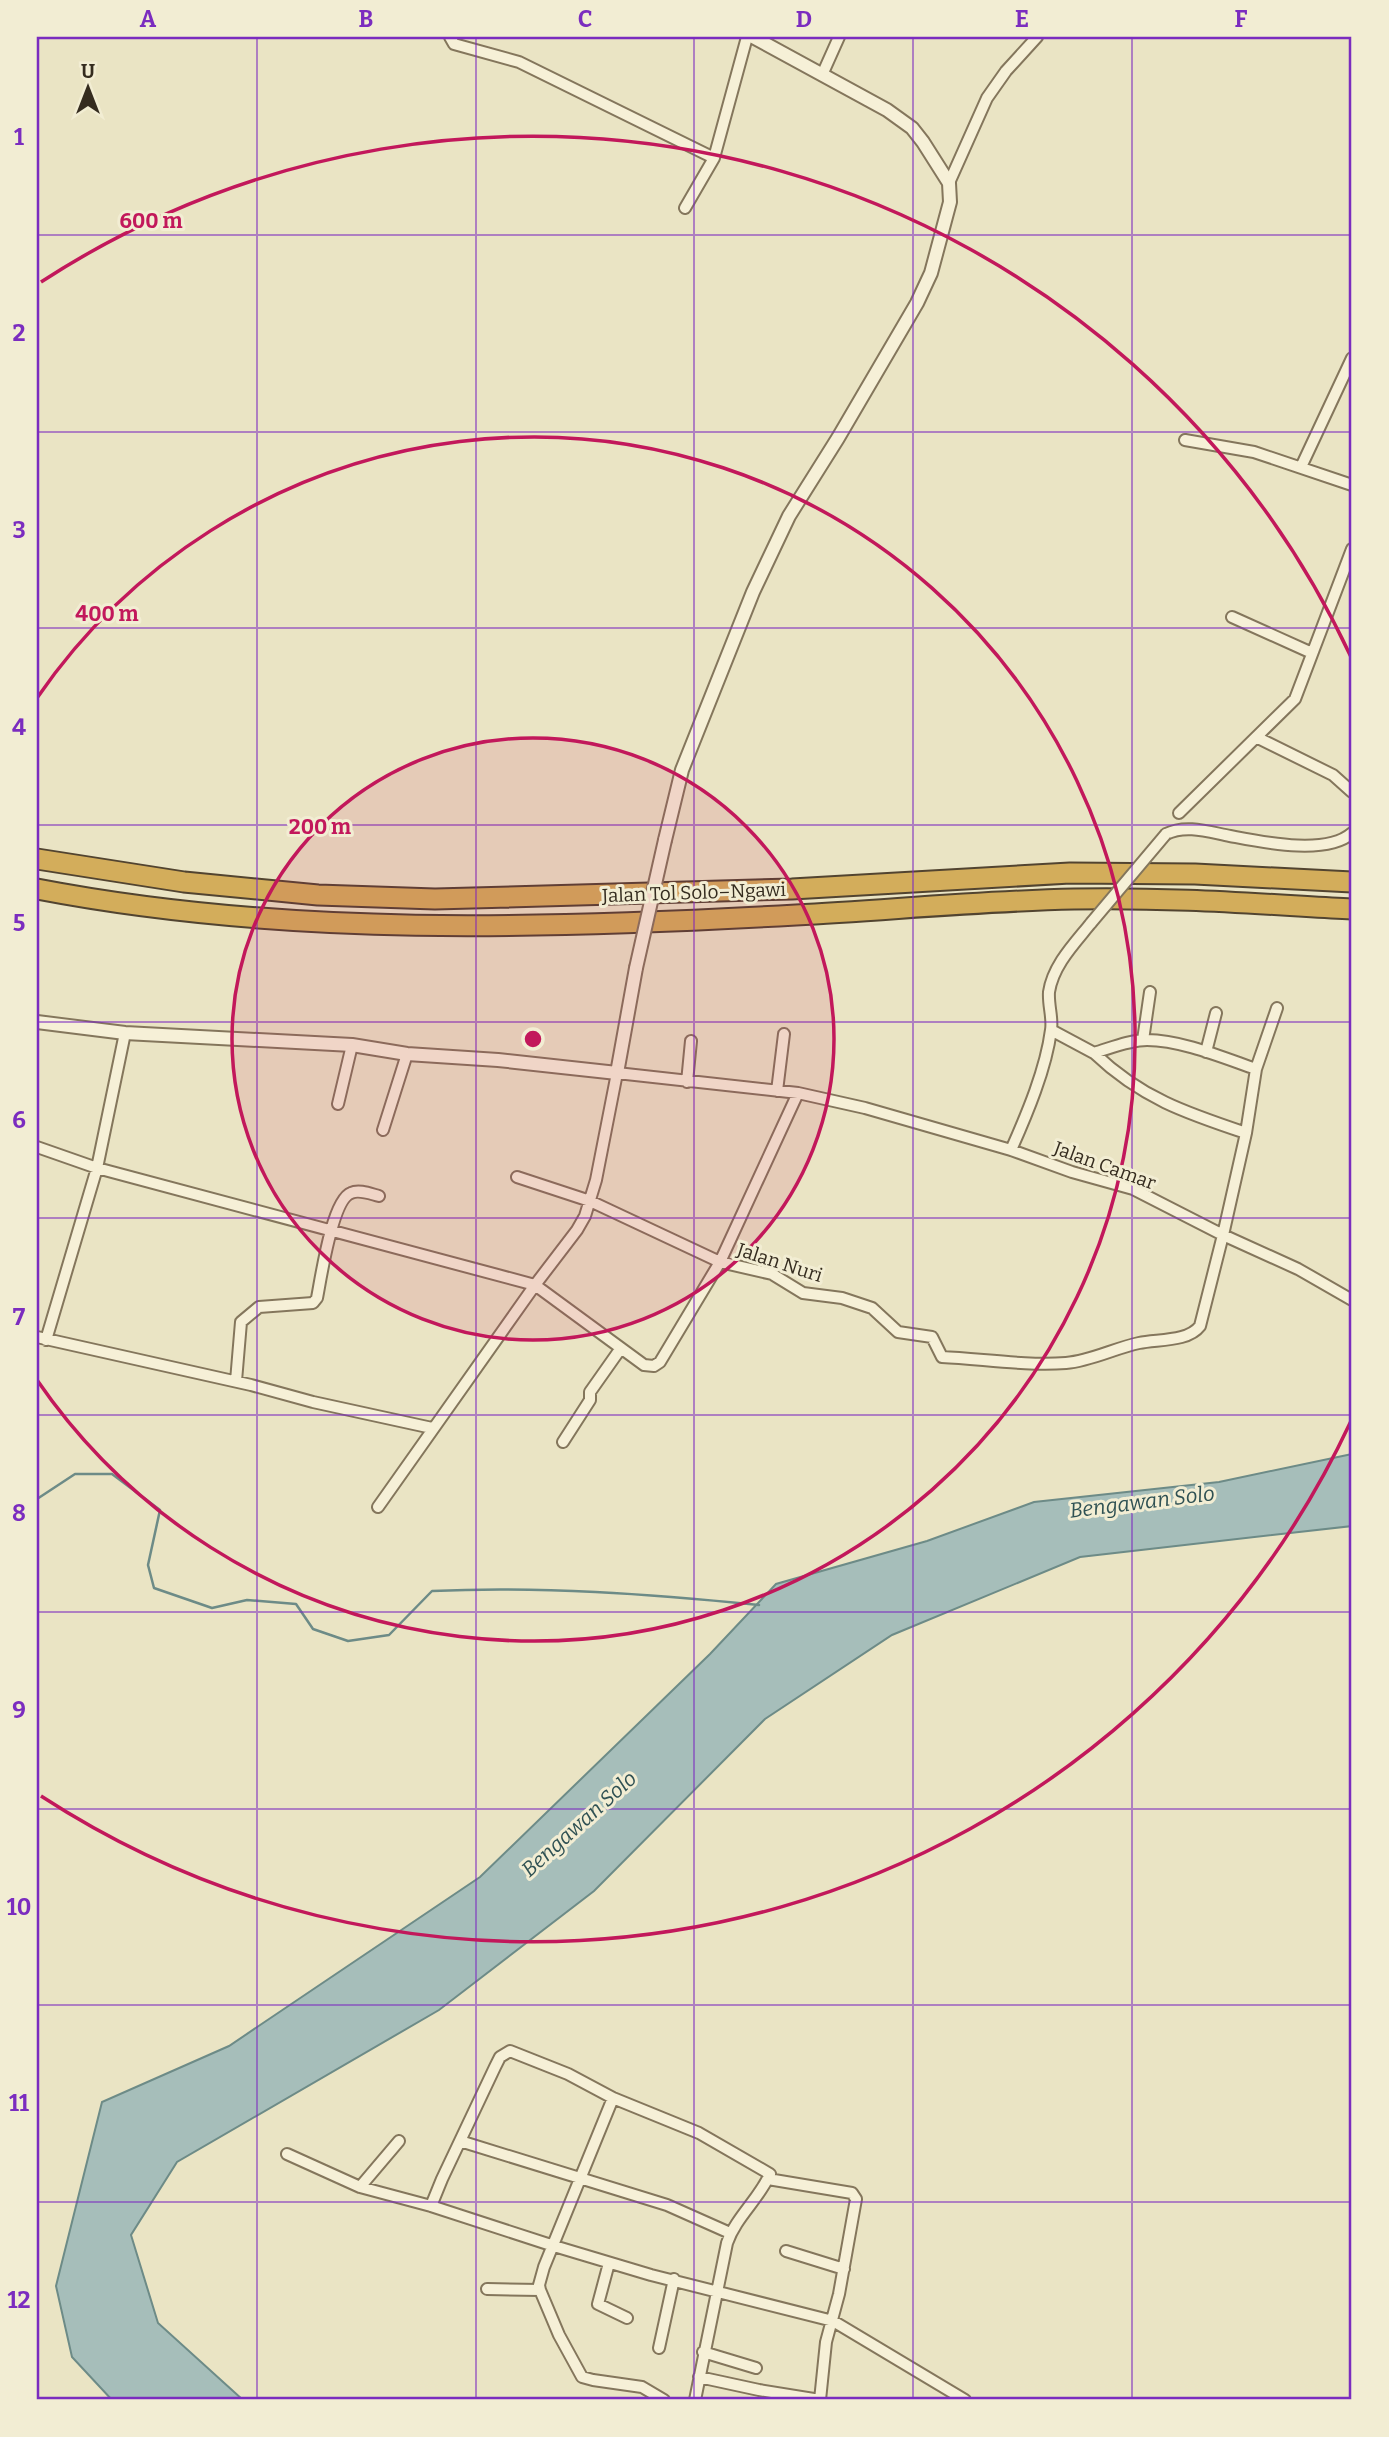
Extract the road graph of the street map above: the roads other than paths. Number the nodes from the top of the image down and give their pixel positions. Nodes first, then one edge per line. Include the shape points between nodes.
1 (450, 37) edge
2 (747, 37) edge
3 (753, 37) edge
4 (839, 37) edge
5 (1037, 37) edge
6 (822, 75) junction
7 (714, 158) junction
8 (949, 183) junction
9 (684, 208) dead end
10 (1352, 358) edge
11 (1185, 440) dead end
12 (1301, 467) junction
13 (1352, 485) edge
14 (1352, 549) edge
15 (1232, 617) dead end
16 (1312, 653) junction
17 (1258, 738) junction
18 (1352, 792) edge
19 (1180, 813) dead end
20 (1352, 833) edge
21 (37, 859) edge
22 (1352, 882) edge
23 (37, 889) edge
24 (1352, 909) edge
25 (1150, 992) dead end
26 (1277, 1008) dead end
27 (1216, 1013) dead end
28 (37, 1022) edge
29 (1051, 1030) junction
30 (125, 1033) junction
31 (785, 1034) dead end
32 (1143, 1040) junction
33 (691, 1041) dead end
34 (352, 1045) junction
35 (1206, 1052) junction
36 (1094, 1053) junction
37 (407, 1054) junction
38 (1256, 1069) junction
39 (617, 1073) junction
40 (687, 1082) junction
41 (777, 1091) junction
42 (798, 1093) junction
43 (338, 1104) dead end
44 (383, 1130) dead end
45 (1246, 1133) junction
46 (37, 1147) edge
47 (1012, 1150) junction
48 (97, 1168) junction
49 (517, 1177) dead end
50 (379, 1196) dead end
51 (590, 1201) junction
52 (332, 1232) junction
53 (1223, 1236) junction
54 (720, 1262) junction
55 (535, 1285) junction
56 (1352, 1300) edge
57 (41, 1339) edge
58 (621, 1348) junction
59 (236, 1381) junction
60 (432, 1428) junction
61 (563, 1442) dead end
62 (378, 1507) dead end
63 (613, 2098) junction
64 (399, 2141) dead end
65 (460, 2141) junction
66 (287, 2154) dead end
67 (580, 2179) junction
68 (768, 2179) junction
69 (360, 2187) junction
70 (431, 2206) junction
71 (730, 2233) junction
72 (554, 2246) junction
73 (786, 2251) dead end
74 (609, 2263) junction
75 (844, 2269) junction
76 (674, 2279) junction
77 (487, 2289) dead end
78 (540, 2290) junction
79 (718, 2292) junction
80 (627, 2318) dead end
81 (833, 2321) junction
82 (659, 2348) dead end
83 (704, 2352) junction
84 (756, 2368) dead end
85 (699, 2377) junction
86 (664, 2400) edge
87 (695, 2400) edge
88 (965, 2400) edge

1 - 7 street via 454,44 519,62
2 - 7 street
3 - 6 street
4 - 6 street
5 - 8 street via 987,98
6 - 8 street via 912,128
7 - 9 street
8 - 39 street, bridge via 950,202 931,273 904,327 789,516 682,770
10 - 12 street
11 - 12 street via 1254,452
12 - 13 street
14 - 16 street
15 - 16 street
16 - 17 street via 1295,699
17 - 18 street via 1333,775
17 - 19 street
20 - 29 street, bridge via 1343,840 1317,845 1262,842 1184,828 1166,834 1069,949 1049,992
21 - 22 highway, Jalan Tol Solo–Ngawi via 184,883 435,899 792,889 1070,873
23 - 24 highway, Jalan Tol Solo–Ngawi via 185,912 486,927 794,916 1075,899
25 - 32 street
26 - 38 street
27 - 35 street
28 - 30 street
29 - 36 street
29 - 47 street via 1031,1105
30 - 34 street
30 - 48 street
31 - 41 street
32 - 35 street
32 - 36 street
33 - 40 street
34 - 37 street
34 - 43 street
35 - 38 street
36 - 45 street via 1133,1087
37 - 39 street
37 - 44 street
38 - 45 street
39 - 40 street, Jalan Camar
39 - 51 street
40 - 41 street, Jalan Camar
41 - 42 street, Jalan Camar
42 - 47 street, Jalan Camar
42 - 54 street
45 - 53 street
46 - 48 street
47 - 53 street, Jalan Camar via 1133,1189
48 - 52 street
48 - 57 street
49 - 51 street, Jalan Nuri
50 - 52 street via 349,1194
51 - 54 street, Jalan Nuri
51 - 55 street via 577,1230
52 - 55 street
52 - 59 street via 313,1303 260,1307 241,1322
53 - 54 street, Jalan Nuri via 1196,1331 1074,1362 942,1357 932,1337 898,1332 872,1308 803,1293 772,1274
53 - 56 street, Jalan Camar via 1298,1269
54 - 58 street via 660,1362 644,1365
55 - 58 street
55 - 60 street
57 - 59 street
58 - 61 street
59 - 60 street
60 - 62 street
63 - 65 street via 510,2051 500,2057
63 - 67 street
63 - 68 street via 699,2133 770,2174
64 - 69 street
65 - 67 street
65 - 70 street
66 - 69 street
67 - 71 street via 667,2205
67 - 72 street
68 - 71 street
68 - 75 street via 855,2195
69 - 70 street
70 - 72 street
71 - 79 street
72 - 74 street
72 - 78 street
73 - 75 street
74 - 76 street
74 - 80 street via 598,2304
75 - 81 street
76 - 79 street
76 - 82 street
77 - 78 street
78 - 86 street via 582,2377 632,2384
79 - 81 street
79 - 83 street
81 - 85 street via 820,2400
81 - 88 street
83 - 84 street
83 - 85 street
85 - 87 street

